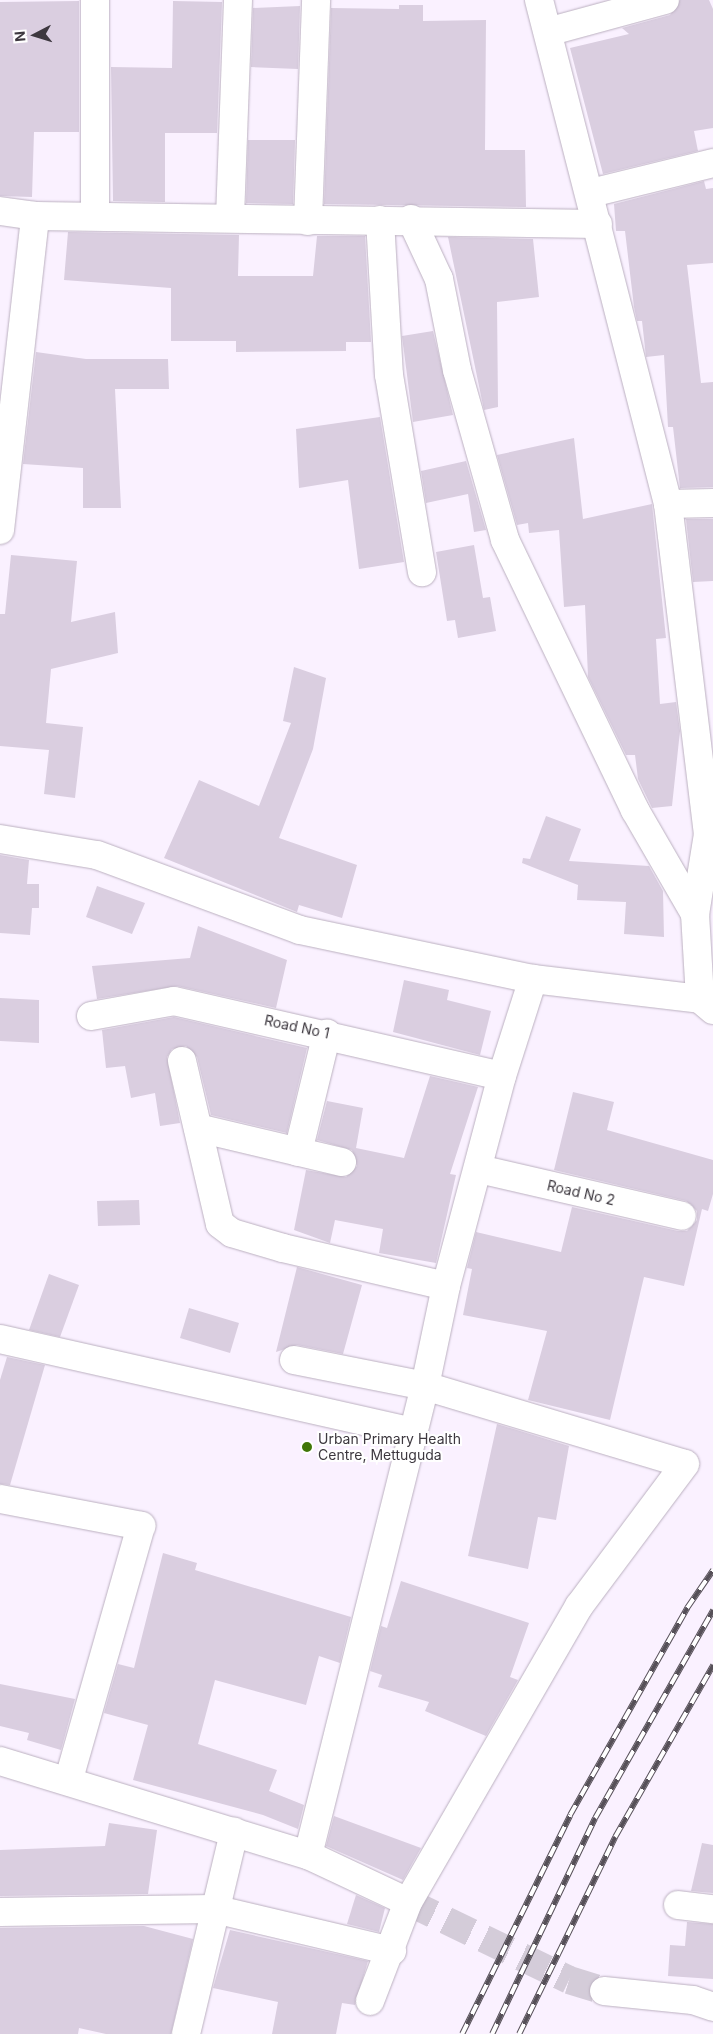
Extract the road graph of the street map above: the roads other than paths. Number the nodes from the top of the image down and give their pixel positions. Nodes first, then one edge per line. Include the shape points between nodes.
1 (95, 0) edge
2 (238, 0) edge
3 (316, 0) edge
4 (540, 0) edge
5 (665, 0) edge
6 (551, 31) junction
7 (713, 163) edge
8 (591, 193) junction
9 (0, 211) edge
10 (35, 216) junction
11 (95, 216) junction
12 (230, 218) junction
13 (411, 219) junction
14 (380, 220) junction
15 (308, 221) junction
16 (598, 224) junction
17 (713, 503) edge
18 (668, 504) junction
19 (0, 530) edge
20 (422, 572) dead end
21 (0, 839) edge
22 (695, 914) junction
23 (533, 980) junction
24 (706, 1005) edge
25 (91, 1016) dead end
26 (327, 1033) junction
27 (182, 1061) dead end
28 (502, 1076) junction
29 (198, 1128) junction
30 (298, 1152) junction
31 (342, 1162) dead end
32 (480, 1169) junction
33 (682, 1216) dead end
34 (446, 1286) junction
35 (0, 1339) edge
36 (294, 1360) dead end
37 (425, 1386) junction
38 (412, 1432) junction
39 (0, 1499) edge
40 (0, 1761) edge
41 (69, 1779) junction
42 (234, 1832) junction
43 (308, 1855) junction
44 (408, 1902) junction
45 (678, 1905) dead end
46 (214, 1909) junction
47 (713, 1909) edge
48 (0, 1912) edge
49 (392, 1951) junction
50 (604, 1990) tunnel mouth
51 (370, 2001) dead end
52 (713, 2007) edge
53 (186, 2034) edge

1 - 11 street
2 - 12 street
3 - 15 street
4 - 6 street
5 - 6 street
6 - 8 street
7 - 8 street
8 - 16 street
9 - 10 street
10 - 11 street
10 - 19 street
11 - 12 street
12 - 15 street
13 - 14 street
13 - 16 street
13 - 22 street via 439,279 457,370 505,540 636,810
14 - 15 street
14 - 20 street via 388,376
16 - 18 street
17 - 18 street
18 - 22 street via 708,834
21 - 23 street via 97,855 300,930
22 - 24 street
23 - 24 street
23 - 28 street
25 - 26 street, Road No 1 via 174,1001
26 - 28 street, Road No 1
26 - 30 street
27 - 29 street
28 - 32 street
29 - 30 street
29 - 34 street via 220,1224 232,1233
30 - 31 street
32 - 33 street, Road No 2
32 - 34 street
34 - 37 street
35 - 38 street
36 - 37 street
37 - 38 street
37 - 44 street via 685,1464 580,1606
38 - 43 street
39 - 41 street via 141,1526
40 - 41 street
41 - 42 street
42 - 43 street
42 - 46 street
43 - 44 street
44 - 49 street
45 - 47 street
46 - 48 street
46 - 49 street
46 - 53 street
49 - 51 street
50 - 52 street via 693,2000

